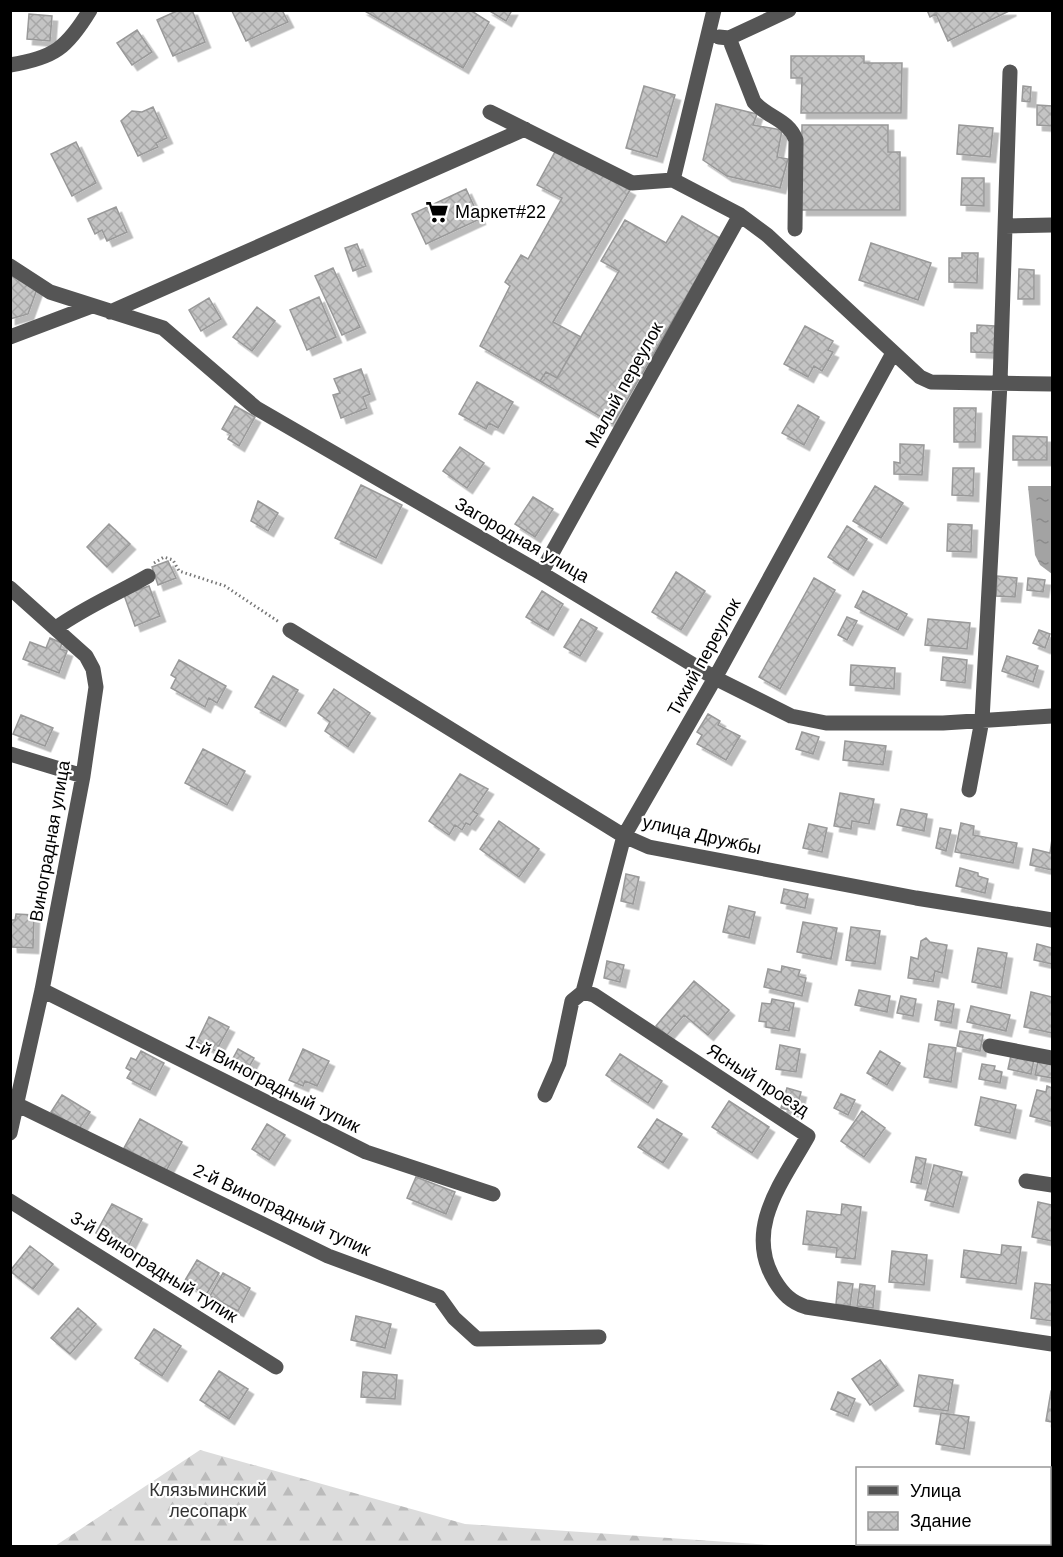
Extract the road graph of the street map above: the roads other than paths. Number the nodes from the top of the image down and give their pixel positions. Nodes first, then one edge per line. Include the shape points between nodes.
1 (90, 10) edge
2 (714, 10) edge
3 (789, 10) edge
4 (707, 36) junction
5 (729, 38) junction
6 (10, 65) edge
7 (1010, 72) dead end
8 (490, 112) dead end
9 (525, 129) junction
10 (673, 180) junction
11 (740, 215) junction
12 (1053, 225) edge
13 (1005, 226) junction
14 (795, 229) dead end
15 (10, 266) edge
16 (92, 306) junction
17 (110, 312) junction
18 (10, 337) edge
19 (893, 353) junction
20 (1000, 383) junction
21 (1053, 384) edge
22 (541, 573) junction
23 (148, 576) road end
24 (10, 588) edge
25 (56, 628) junction
26 (290, 630) road end
27 (715, 678) junction
28 (1053, 716) edge
29 (982, 720) junction
30 (10, 754) edge
31 (83, 777) junction
32 (969, 790) dead end
33 (624, 836) junction
34 (1053, 920) edge
35 (42, 990) junction
36 (583, 992) junction
37 (990, 1046) dead end
38 (1053, 1058) edge
39 (545, 1095) dead end
40 (16, 1104) junction
41 (10, 1133) edge
42 (1026, 1181) dead end
43 (1053, 1185) edge
44 (494, 1194) dead end
45 (10, 1201) edge
46 (599, 1337) dead end
47 (1053, 1344) edge
48 (276, 1367) dead end

1 - 6 street via 63,47 36,61
2 - 4 street
3 - 5 street
4 - 5 street
4 - 10 street
5 - 14 street via 754,102 792,129 796,140
7 - 13 street
8 - 9 street
9 - 10 street via 632,183
9 - 17 street
10 - 11 street
11 - 19 street via 767,235
11 - 22 street, Малый переулок
12 - 13 street
13 - 20 street
15 - 16 street, Загородная улица via 50,292
16 - 17 street, Загородная улица
16 - 18 street
17 - 22 street, Загородная улица via 163,328 256,408
19 - 20 street via 931,382
19 - 27 street, Тихий переулок
20 - 21 street
20 - 29 street
22 - 27 street, Загородная улица
23 - 25 street via 84,608
24 - 25 street, Виноградная улица
25 - 31 street, Виноградная улица via 86,656 93,669 96,687
26 - 33 street, улица Дружбы
27 - 29 street, Загородная улица via 791,716 826,723
27 - 33 street, Тихий переулок
28 - 29 street, Загородная улица
29 - 32 street
30 - 31 street
31 - 35 street, Виноградная улица
33 - 34 street, улица Дружбы via 649,847
33 - 36 street, Тихий переулок
35 - 40 street, Виноградная улица
35 - 44 street, 1-й Виноградный тупик via 366,1152
36 - 39 street via 573,1001 558,1063
36 - 47 street, Ясный проезд via 594,995 808,1136 779,1188 761,1234 771,1275 794,1303
37 - 38 street
40 - 41 street, Виноградная улица
40 - 46 street, 2-й Виноградный тупик via 328,1257 439,1297 477,1339
42 - 43 street
45 - 48 street, 3-й Виноградный тупик

